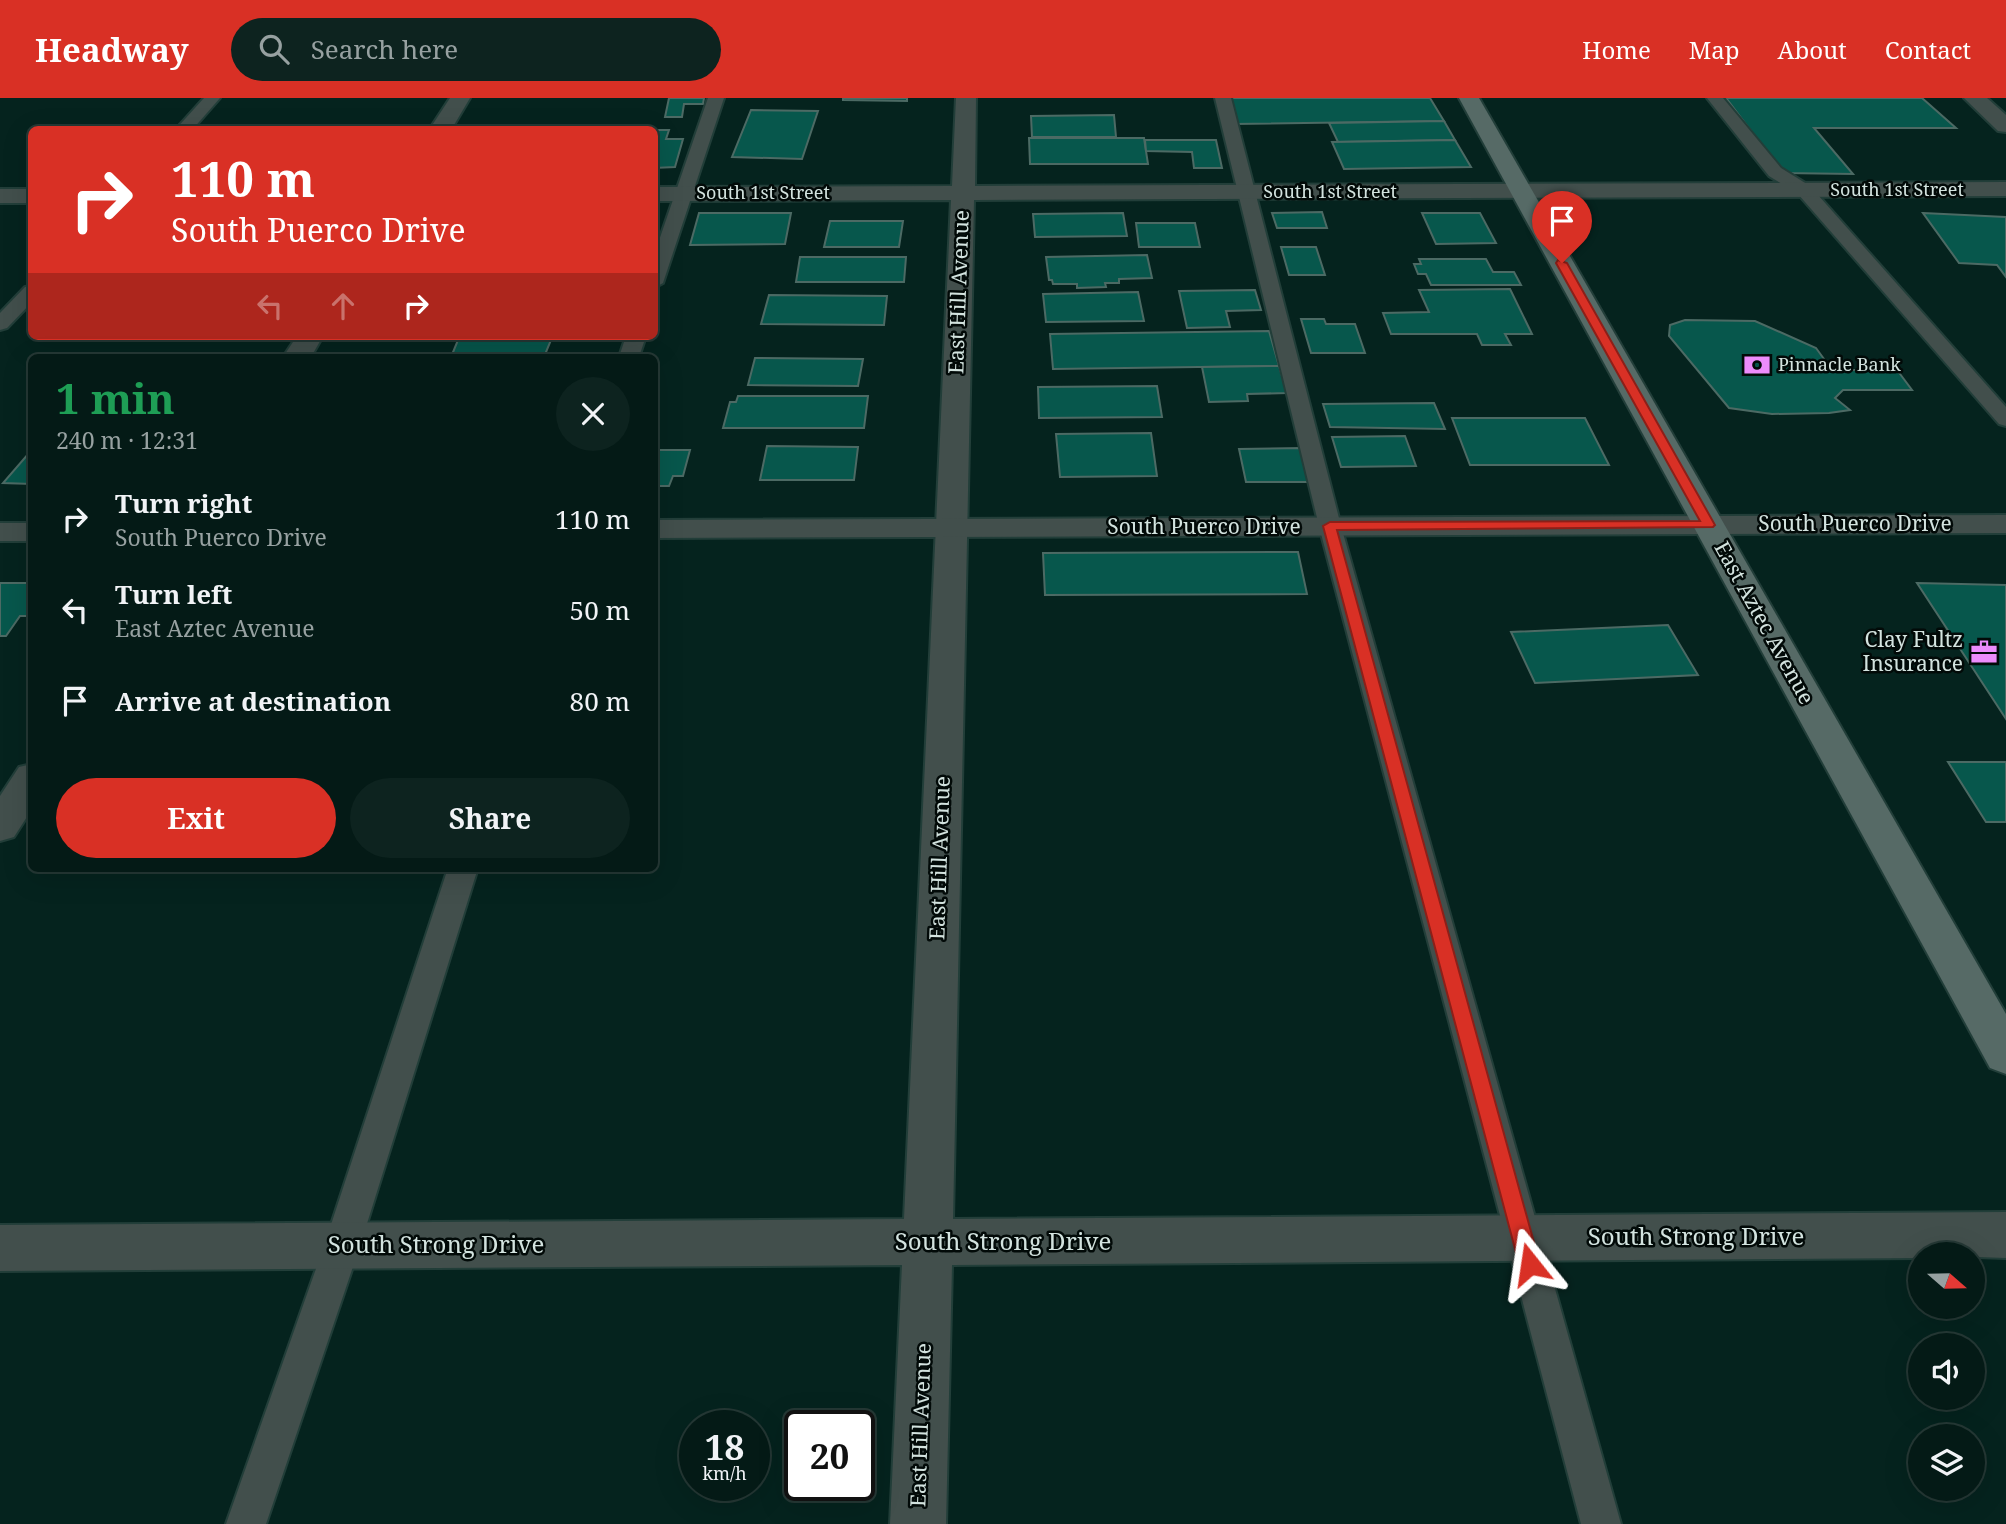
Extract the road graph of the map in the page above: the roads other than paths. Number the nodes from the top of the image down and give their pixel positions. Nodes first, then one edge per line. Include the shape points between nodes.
1 (212, 98) edge
2 (460, 98) edge
3 (716, 98) edge
4 (966, 98) edge
5 (1223, 98) edge
6 (1469, 98) edge
7 (1715, 98) edge
8 (1974, 98) edge
9 (2006, 125) edge
10 (187, 126) edge
11 (442, 126) edge
12 (2006, 189) edge
13 (1804, 190) junction
14 (1521, 191) junction
15 (1248, 192) junction
16 (963, 193) junction
17 (658, 194) edge
18 (685, 194) junction
19 (0, 196) edge
20 (28, 196) edge
21 (658, 272) edge
22 (28, 295) edge
23 (0, 324) edge
24 (2006, 420) edge
25 (2006, 524) edge
26 (1708, 525) junction
27 (1330, 526) junction
28 (951, 528) junction
29 (658, 529) edge
30 (0, 532) edge
31 (28, 532) edge
32 (28, 783) edge
33 (0, 827) edge
34 (462, 872) edge
35 (2006, 1055) edge
36 (2006, 1235) edge
37 (1523, 1238) junction
38 (928, 1242) junction
39 (342, 1246) junction
40 (0, 1248) edge
41 (246, 1524) edge
42 (918, 1524) edge
43 (1601, 1524) edge

1 - 10 lane
2 - 11 street
3 - 18 lane
4 - 16 street, East Hill Avenue
5 - 15 lane
6 - 14 main road, East Aztec Avenue
7 - 13 lane via 1774,172
8 - 9 street
12 - 13 street, South 1st Street
13 - 14 street, South 1st Street
13 - 24 lane
14 - 15 street, South 1st Street
14 - 26 main road, East Aztec Avenue
15 - 16 street, South 1st Street
15 - 27 lane
16 - 18 street, South 1st Street
16 - 28 street, East Hill Avenue
17 - 18 street, South 1st Street
18 - 21 lane
19 - 20 street
22 - 23 lane
25 - 26 street, South Puerco Drive
26 - 27 street, South Puerco Drive
26 - 35 main road, East Aztec Avenue
27 - 28 street, South Puerco Drive
27 - 37 lane
28 - 29 street, South Puerco Drive
28 - 38 street, East Hill Avenue
30 - 31 street
32 - 33 street
34 - 39 lane
36 - 37 street, South Strong Drive
37 - 38 street, South Strong Drive
37 - 43 lane
38 - 39 street, South Strong Drive
38 - 42 street, East Hill Avenue
39 - 40 street, South Strong Drive
39 - 41 lane

